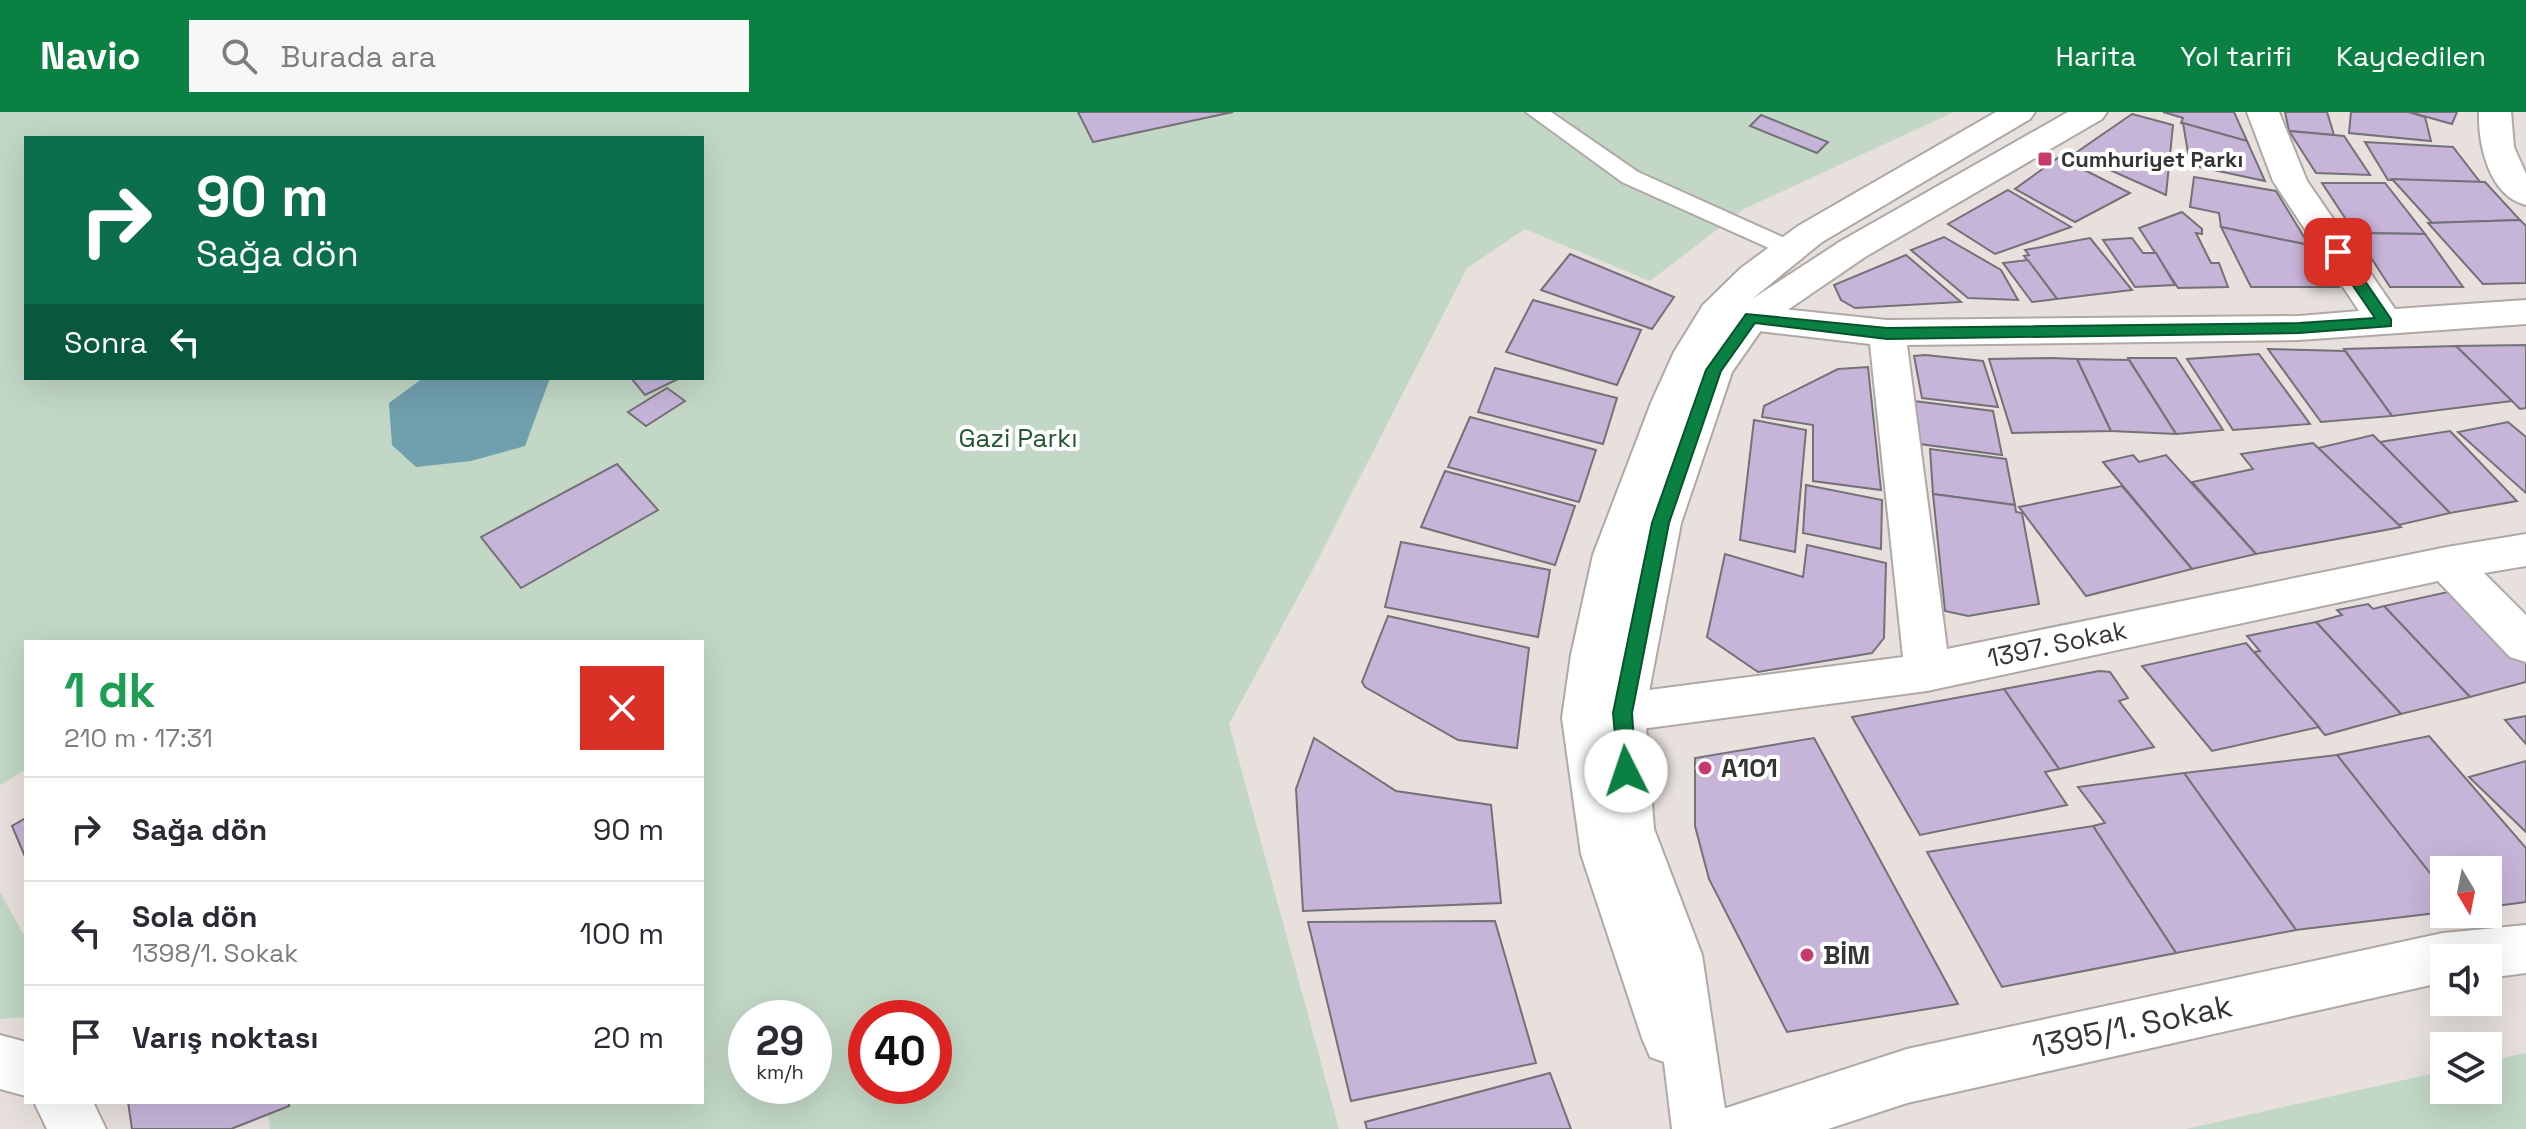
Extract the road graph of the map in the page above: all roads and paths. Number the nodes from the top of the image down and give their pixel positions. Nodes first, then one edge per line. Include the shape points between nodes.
1 (1537, 112) edge
2 (2019, 112) edge
3 (2091, 112) edge
4 (2263, 112) edge
5 (2495, 112) edge
6 (2526, 195) edge
7 (1790, 249) junction
8 (2526, 312) edge
9 (1734, 316) junction
10 (2385, 322) junction
11 (1887, 333) junction
12 (2526, 550) edge
13 (2447, 563) junction
14 (2526, 644) edge
15 (1927, 672) junction
16 (1604, 715) junction
17 (2526, 949) edge
18 (0, 1062) edge
19 (24, 1068) edge
20 (63, 1104) edge
21 (78, 1129) edge
22 (1699, 1129) edge
23 (1743, 1129) edge

1 - 7 lane via 1630,177
2 - 7 street
3 - 9 street
4 - 10 street via 2290,181
5 - 6 street via 2493,141
7 - 9 street via 1754,276
8 - 10 street
9 - 11 street
9 - 16 street via 1693,352 1614,555 1593,655
10 - 11 street via 2299,328
11 - 15 street
12 - 13 street, 1397. Sokak
13 - 14 street
13 - 15 street, 1397. Sokak
15 - 16 street, 1397. Sokak
16 - 22 street via 1606,854
17 - 23 street, 1395/1. Sokak via 2443,958 1907,1076
18 - 19 street
20 - 21 street

